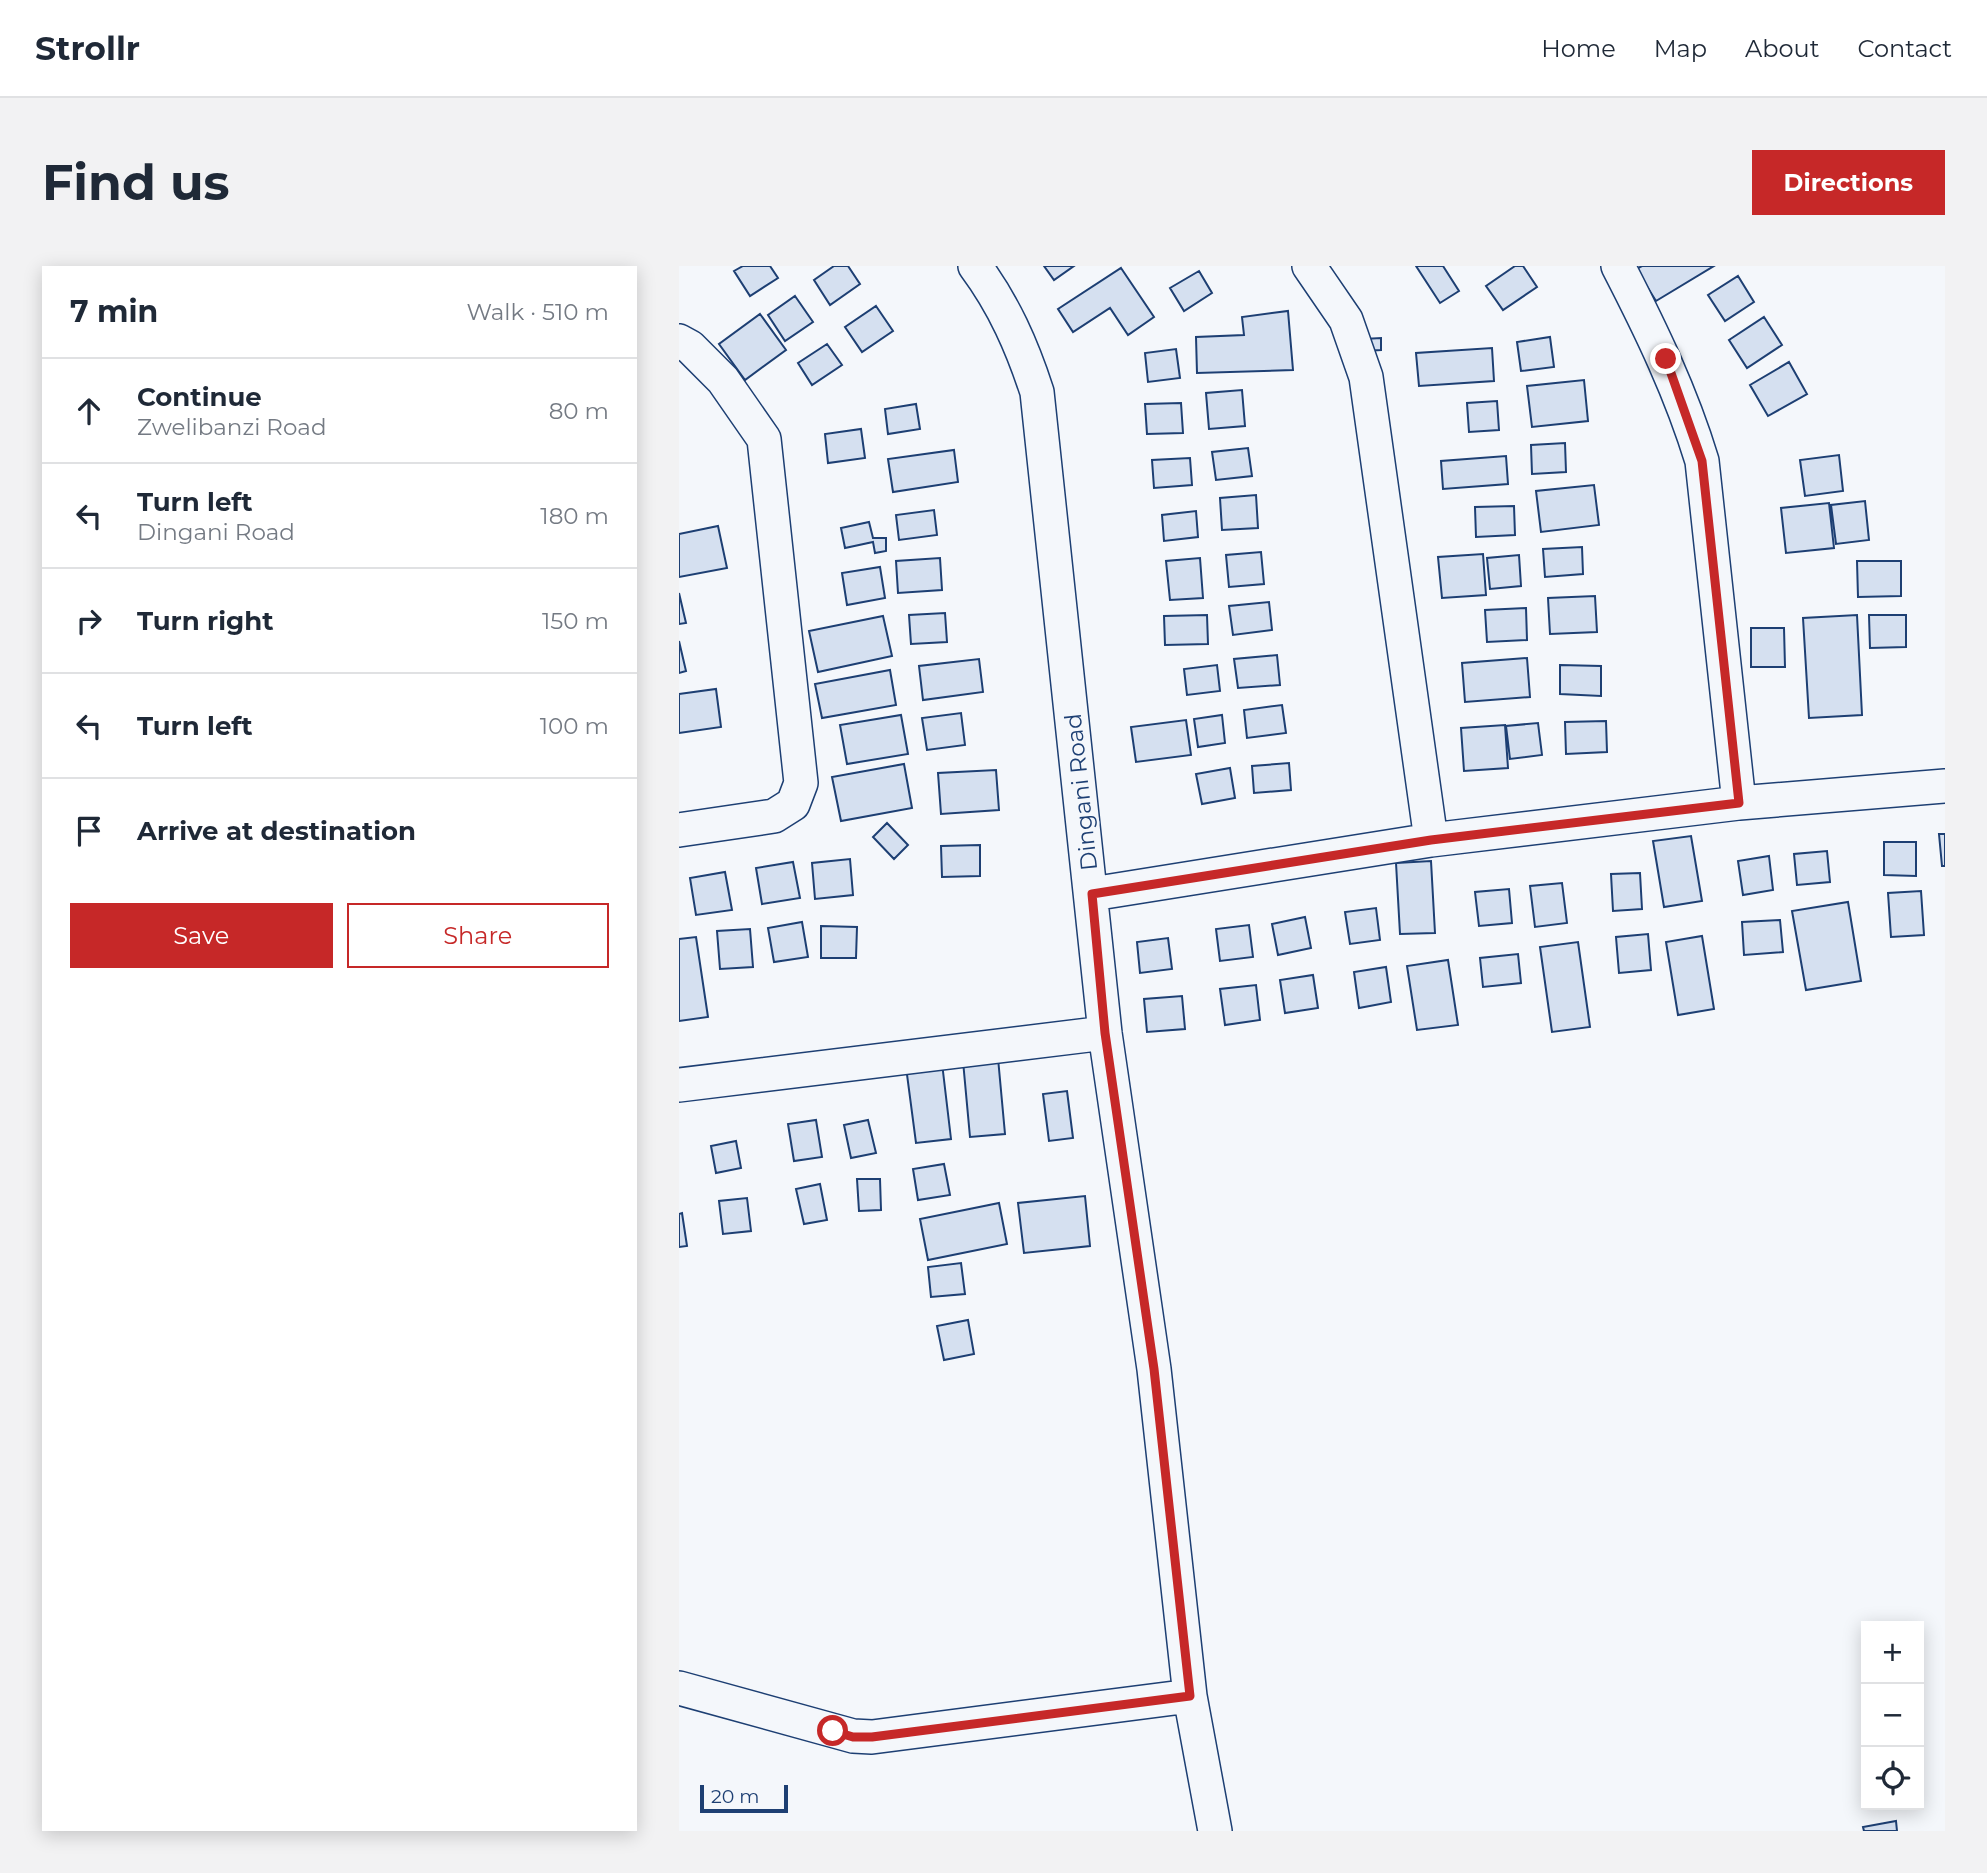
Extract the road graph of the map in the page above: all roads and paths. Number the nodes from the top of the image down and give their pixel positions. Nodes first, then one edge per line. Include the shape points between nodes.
1 (975, 266) edge
2 (1309, 266) edge
3 (1618, 266) edge
4 (679, 341) edge
5 (1945, 786) edge
6 (1739, 803) junction
7 (679, 830) edge
8 (1431, 840) junction
9 (1092, 894) junction
10 (1105, 1033) junction
11 (679, 1085) edge
12 (679, 1688) edge
13 (1190, 1696) junction
14 (1216, 1831) edge

1 - 9 street, Dingani Road via 1022,346 1037,392
2 - 8 street via 1346,320 1366,377
3 - 6 street via 1666,359 1702,461
4 - 7 street via 723,380 764,439 801,783 793,804 774,816
5 - 6 street
6 - 8 street
8 - 9 street
9 - 10 street, Dingani Road
10 - 11 street
10 - 13 street, Dingani Road via 1154,1369
12 - 13 street via 853,1737
13 - 14 street, Dingani Road

